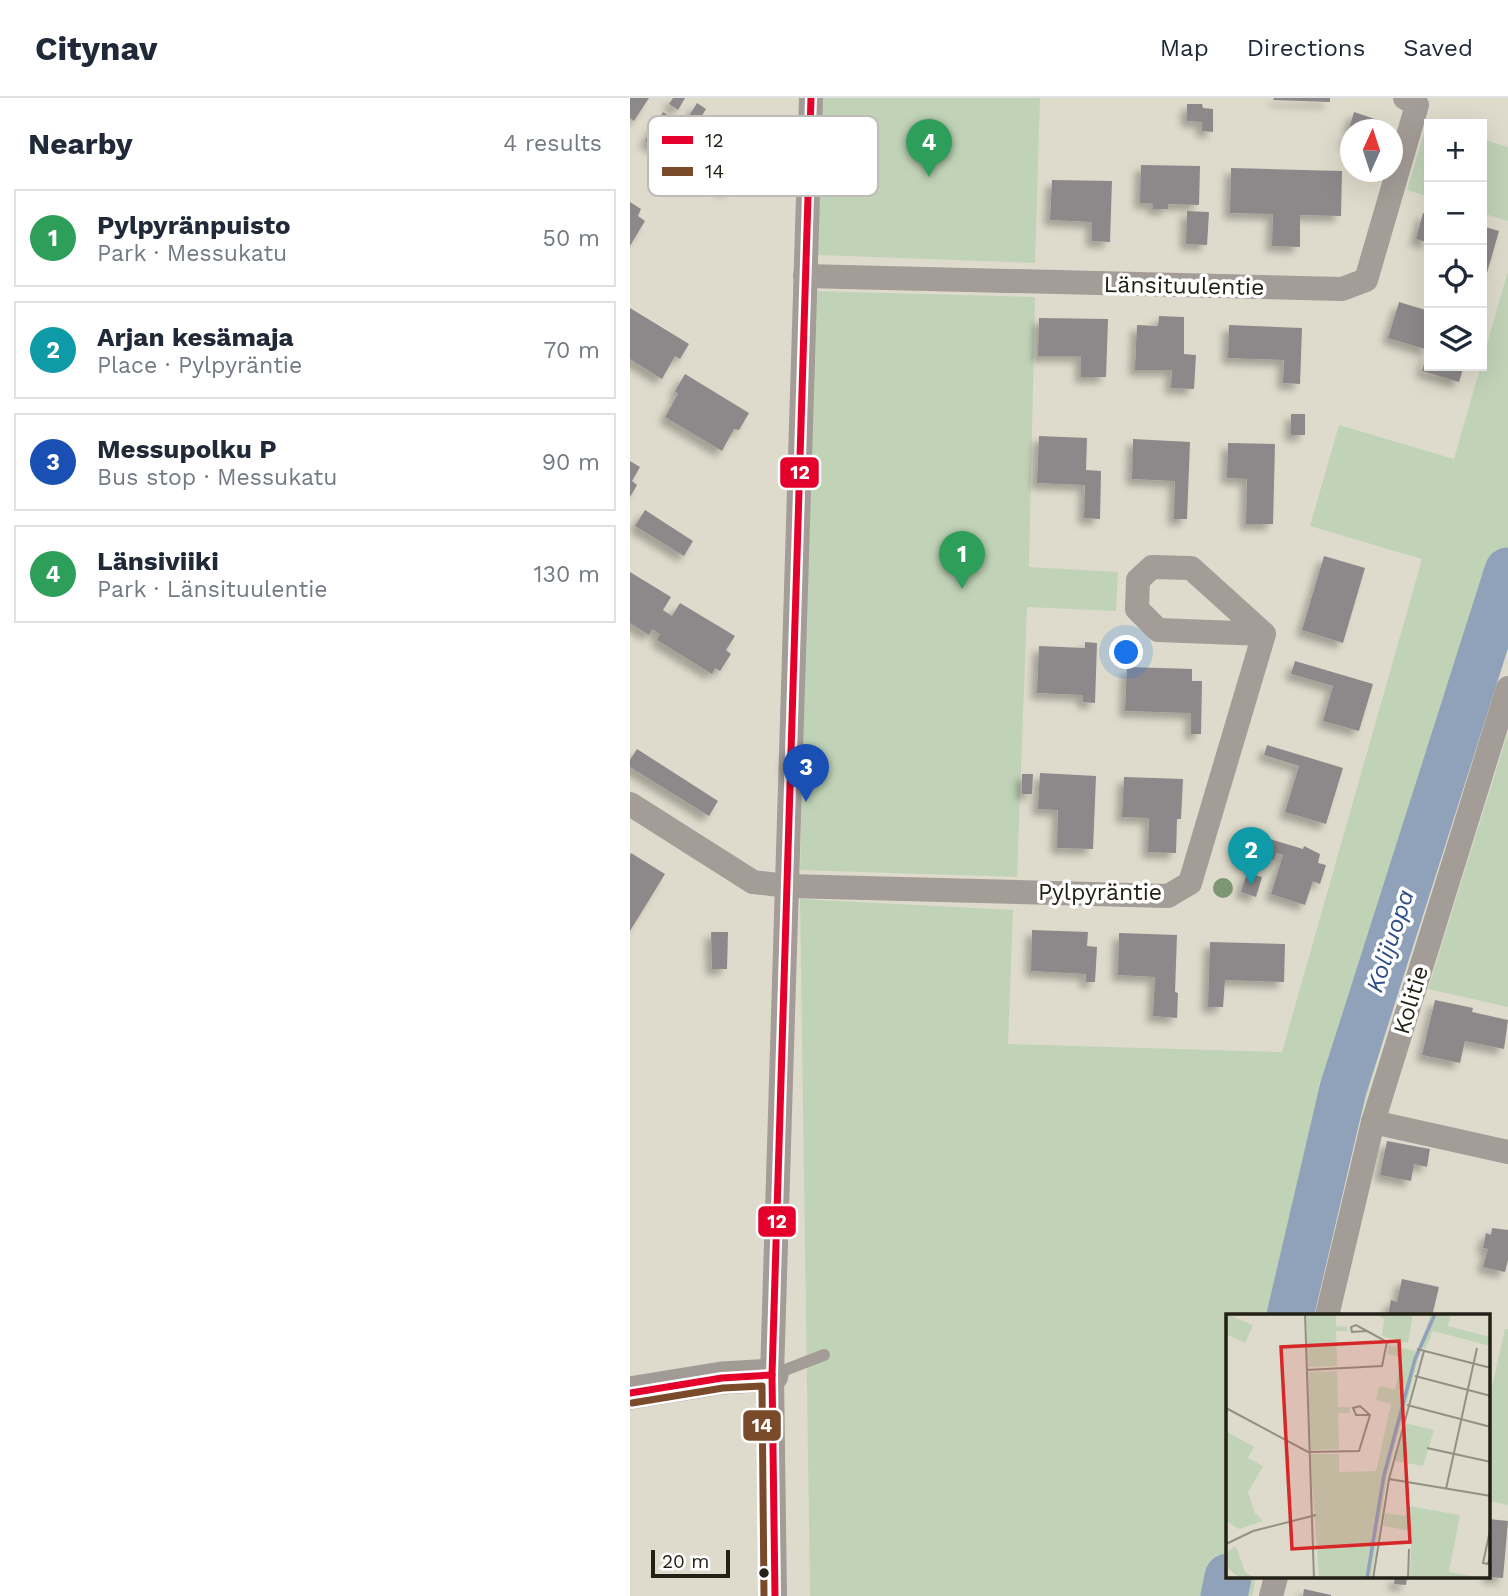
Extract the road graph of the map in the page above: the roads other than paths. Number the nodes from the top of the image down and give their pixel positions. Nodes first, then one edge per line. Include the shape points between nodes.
1 (810, 98) edge
2 (1405, 98) edge
3 (809, 116) edge
4 (807, 196) edge
5 (805, 276) junction
6 (1264, 634) junction
7 (1508, 688) edge
8 (630, 804) edge
9 (788, 886) junction
10 (1373, 1122) junction
11 (1508, 1152) edge
12 (1327, 1314) edge
13 (824, 1355) dead end
14 (772, 1376) junction
15 (630, 1392) edge
16 (1276, 1578) edge
17 (775, 1596) edge
18 (1271, 1596) edge

1 - 3 street
2 - 5 street, Länsituulentie via 1417,106 1366,280 1342,289
4 - 5 street
5 - 9 street
6 - 6 street via 1158,630 1137,608 1138,580 1152,567 1191,568
6 - 9 street, Pylpyräntie via 1190,883 1168,895
7 - 10 street, Kolitie
8 - 9 street, Pylpyräntie via 753,882
9 - 14 street
10 - 11 street
10 - 12 street, Kolitie
13 - 14 lane
14 - 15 street via 722,1378
14 - 17 street
16 - 18 street

